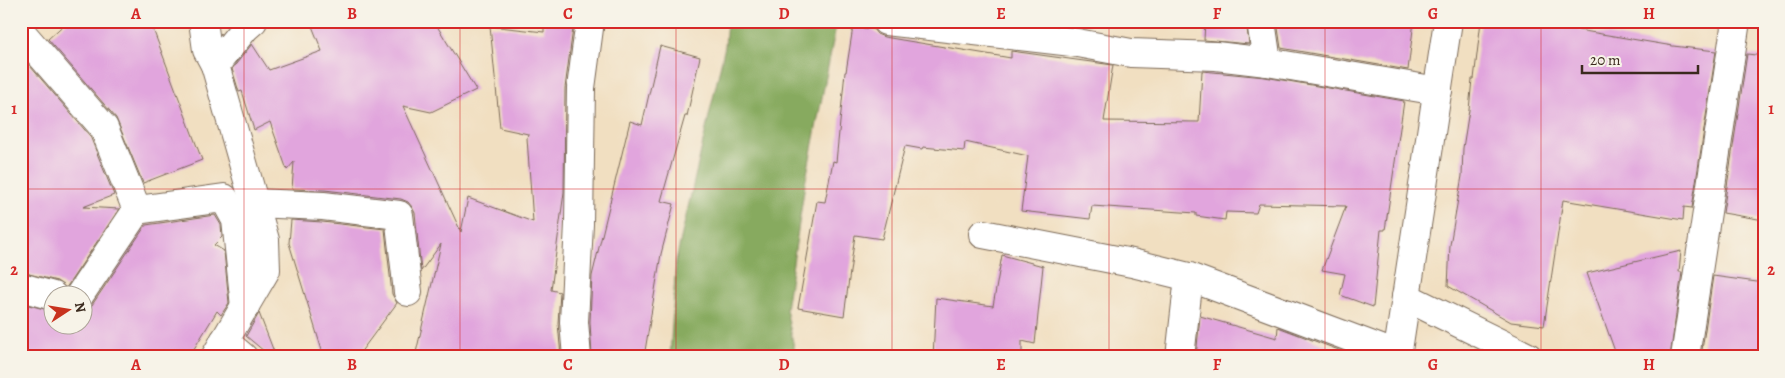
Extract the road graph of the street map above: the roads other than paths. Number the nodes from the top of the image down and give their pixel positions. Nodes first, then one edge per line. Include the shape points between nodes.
1 (203, 21) edge
2 (253, 21) edge
3 (590, 21) edge
4 (886, 21) edge
5 (1260, 21) edge
6 (1448, 21) edge
7 (1736, 21) edge
8 (23, 38) edge
9 (1267, 62) junction
10 (215, 65) junction
11 (1438, 91) junction
12 (254, 203) junction
13 (137, 210) junction
14 (983, 234) dead end
15 (1189, 277) junction
16 (21, 286) edge
17 (86, 286) edge
18 (408, 292) dead end
19 (42, 293) edge
20 (1406, 297) junction
21 (244, 307) junction
22 (228, 352) edge
23 (1397, 356) edge
24 (577, 357) edge
25 (1180, 357) edge
26 (1528, 357) edge
27 (1685, 357) edge

1 - 10 street via 207,50
2 - 10 street
3 - 24 street via 581,88 574,322
4 - 9 street via 1072,42 1131,53 1216,56
5 - 9 street
6 - 11 street
7 - 27 street
8 - 13 street via 104,128
9 - 11 street
10 - 12 street
11 - 20 street
12 - 18 street via 323,206 399,216
12 - 21 street via 265,240 266,270
13 - 17 street
13 - 21 street via 224,198 236,220
14 - 15 street
15 - 23 street
15 - 25 street
16 - 19 street
20 - 23 street
20 - 26 street
21 - 22 street

